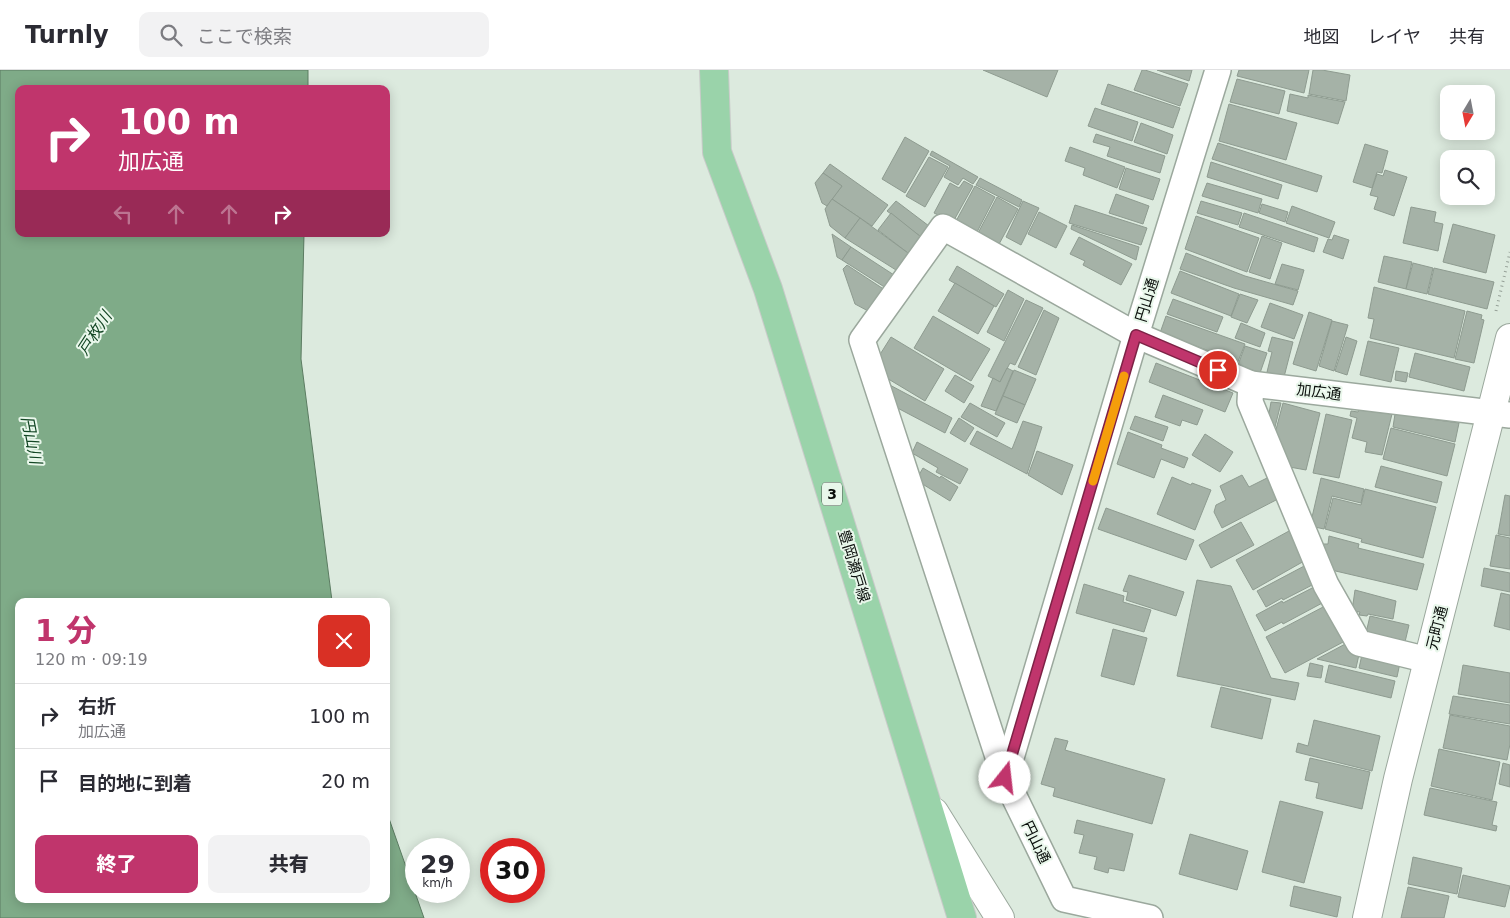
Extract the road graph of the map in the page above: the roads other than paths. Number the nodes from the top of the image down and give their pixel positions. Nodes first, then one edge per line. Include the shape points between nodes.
1 (714, 70) edge
2 (1218, 70) edge
3 (1136, 335) junction
4 (1510, 338) edge
5 (1251, 384) junction
6 (1501, 413) edge
7 (1428, 660) junction
8 (1005, 778) junction
9 (925, 798) junction
10 (962, 918) edge
11 (1000, 918) edge
12 (1150, 918) edge
13 (1367, 918) edge

1 - 9 main road, 豊岡瀬戸線 / 3 via 717,152 768,290
2 - 3 street, 円山通
3 - 5 street, 加広通
3 - 8 street, 円山通
3 - 8 street, 加広通 via 943,227 862,340
4 - 6 street, 元町通
5 - 6 street, 加広通
5 - 7 street via 1250,402 1296,514 1326,585 1359,642
6 - 7 street, 元町通
7 - 13 street, 元町通
8 - 12 street, 円山通 via 1064,899
9 - 10 main road, 豊岡瀬戸線 / 3
9 - 11 street

